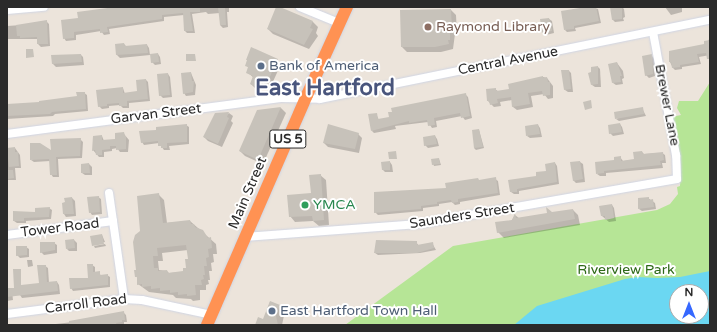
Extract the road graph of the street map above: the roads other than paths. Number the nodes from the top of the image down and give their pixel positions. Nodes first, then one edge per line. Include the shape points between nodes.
1 (39, 7) edge
2 (300, 7) edge
3 (347, 7) edge
4 (7, 10) edge
5 (710, 20) edge
6 (339, 23) junction
7 (652, 32) junction
8 (305, 99) junction
9 (7, 134) edge
10 (677, 179) joint
11 (109, 193) dead end
12 (113, 221) junction
13 (7, 235) edge
14 (245, 237) junction
15 (124, 298) junction
16 (7, 314) edge
17 (210, 320) edge

1 - 4 street
2 - 6 street
3 - 6 highway, Main Street / US 5
5 - 7 street, Central Avenue
6 - 8 highway, Main Street / US 5
7 - 8 street, Central Avenue via 328,98
7 - 10 street, Brewer Lane via 676,155
8 - 9 street, Garvan Street via 281,98
8 - 14 highway, Main Street / US 5
10 - 14 street, Saunders Street via 419,224
11 - 12 street
12 - 13 street, Tower Road
12 - 15 street
14 - 17 highway, Main Street / US 5
15 - 16 street, Carroll Road
15 - 17 street, Carroll Road via 142,300

